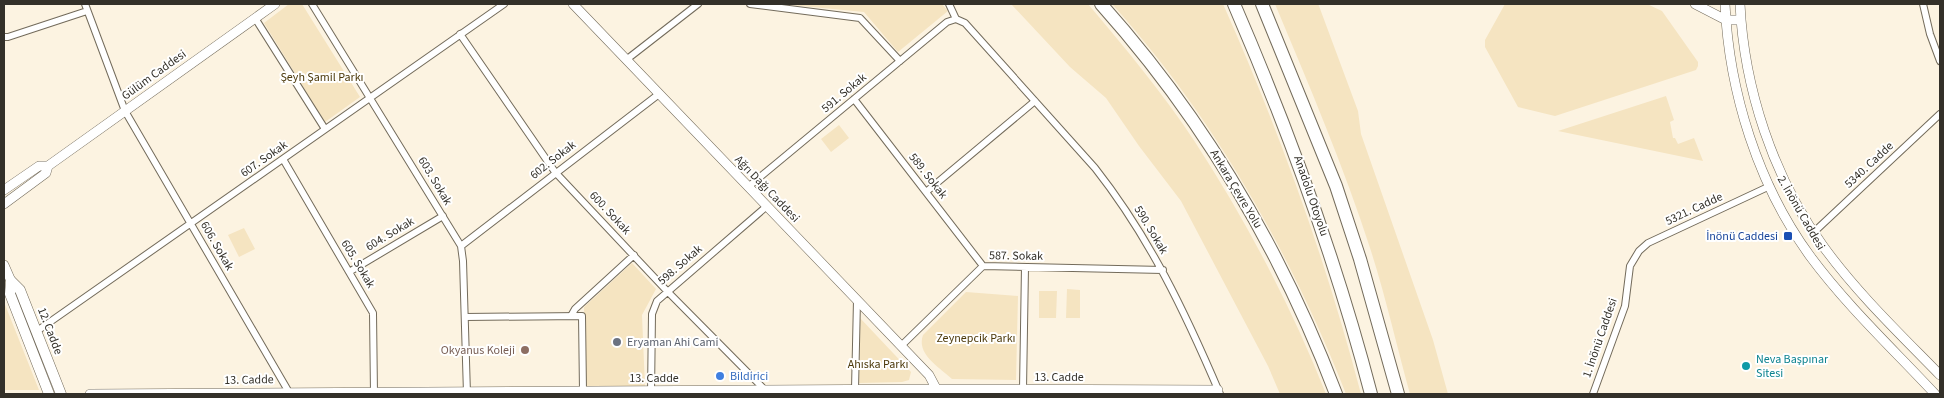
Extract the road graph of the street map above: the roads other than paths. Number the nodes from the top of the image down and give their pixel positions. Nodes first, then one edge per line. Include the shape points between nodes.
1 (275, 4) edge
2 (312, 4) edge
3 (504, 4) edge
4 (572, 4) edge
5 (698, 4) edge
6 (750, 4) edge
7 (949, 4) edge
8 (1101, 4) edge
9 (1234, 4) edge
10 (1262, 4) edge
11 (1695, 4) edge
12 (1725, 4) edge
13 (1740, 4) edge
14 (1923, 4) edge
15 (86, 7) edge
16 (255, 18) junction
17 (956, 19) junction
18 (1726, 20) junction
19 (1741, 20) junction
20 (460, 34) junction
21 (4, 37) edge
22 (626, 60) junction
23 (900, 61) junction
24 (1940, 61) edge
25 (659, 94) junction
26 (370, 97) junction
27 (854, 99) junction
28 (1035, 101) junction
29 (125, 111) junction
30 (1940, 114) edge
31 (325, 129) junction
32 (283, 159) junction
33 (48, 166) junction
34 (555, 172) junction
35 (1770, 186) junction
36 (748, 187) junction
37 (4, 190) edge
38 (926, 192) junction
39 (4, 204) edge
40 (767, 206) junction
41 (443, 216) junction
42 (191, 224) junction
43 (1814, 232) junction
44 (461, 246) junction
45 (634, 256) junction
46 (1633, 260) joint
47 (4, 265) edge
48 (984, 266) junction
49 (1025, 267) junction
50 (1163, 270) junction
51 (349, 272) junction
52 (11, 281) junction
53 (666, 291) junction
54 (857, 300) junction
55 (571, 316) junction
56 (465, 318) junction
57 (37, 332) junction
58 (901, 346) junction
59 (1940, 375) edge
60 (1024, 389) junction
61 (765, 390) junction
62 (583, 391) junction
63 (860, 391) edge
64 (938, 391) edge
65 (651, 392) edge
66 (1108, 392) edge
67 (1219, 392) edge
68 (290, 393) edge
69 (374, 393) edge
70 (467, 393) edge
71 (49, 394) edge
72 (62, 394) edge
73 (90, 394) edge
74 (1336, 394) edge
75 (1371, 394) edge
76 (1398, 394) edge
77 (1592, 394) edge
78 (1935, 394) edge

1 - 16 street, Gülüm Caddesi
2 - 26 street, 603. Sokak
3 - 20 street, 607. Sokak
4 - 22 street, Ağrı Dağı Caddesi
5 - 22 street
6 - 23 street via 860,18
7 - 17 street
8 - 74 highway, Ankara Çevre Yolu via 1164,81 1212,148 1271,249 1304,315
9 - 75 highway, Anadolu Otoyolu via 1274,97 1314,205
10 - 76 highway via 1339,196
11 - 18 street
12 - 18 street, 2. İnönü Caddesi
13 - 19 street, 2. İnönü Caddesi
14 - 24 street
15 - 21 street
15 - 29 street, 606. Sokak
16 - 29 street, Gülüm Caddesi
16 - 31 street
17 - 23 street, 591. Sokak via 947,22
17 - 28 street, 590. Sokak via 965,23
18 - 19 street
18 - 35 street, 2. İnönü Caddesi via 1740,100
19 - 43 street, 2. İnönü Caddesi via 1754,92 1768,140 1787,184
20 - 26 street, 607. Sokak
20 - 34 street, 600. Sokak
22 - 25 street, Ağrı Dağı Caddesi
23 - 27 street, 591. Sokak
25 - 34 street, 602. Sokak
25 - 36 street, Ağrı Dağı Caddesi
26 - 31 street, 607. Sokak
26 - 41 street, 603. Sokak
27 - 36 street, 591. Sokak
27 - 38 street, 589. Sokak
28 - 38 street
28 - 50 street, 590. Sokak via 1115,193
29 - 33 street, Gülüm Caddesi
29 - 42 street, 606. Sokak
30 - 43 street, 5340. Cadde
31 - 32 street, 607. Sokak
32 - 42 street, 607. Sokak
32 - 51 street, 605. Sokak
33 - 37 street, Gülüm Caddesi via 39,166
33 - 39 street, Gülüm Caddesi via 46,173
34 - 44 street, 602. Sokak
34 - 45 street, 600. Sokak
35 - 46 street, 5321. Cadde via 1648,243
35 - 78 street, 2. İnönü Caddesi via 1815,262
36 - 40 street, Ağrı Dağı Caddesi
38 - 48 street, 589. Sokak
40 - 53 street, 598. Sokak
40 - 54 street, Ağrı Dağı Caddesi
41 - 44 street, 603. Sokak
41 - 51 street, 604. Sokak
42 - 57 street, 607. Sokak
42 - 68 street, 606. Sokak
43 - 59 street, 2. İnönü Caddesi via 1849,277
44 - 56 street, 603. Sokak
45 - 53 street, 600. Sokak
45 - 55 street via 574,309
46 - 77 street, 1. İnönü Caddesi via 1625,306
47 - 52 street, 12. Cadde
48 - 49 street, 587. Sokak
48 - 58 street, 587. Sokak
49 - 50 street, 587. Sokak
49 - 60 street
50 - 67 street, 590. Sokak
51 - 69 street, 605. Sokak via 373,313
52 - 57 main road, 12. Cadde via 20,290
52 - 71 main road, 12. Cadde via 10,294
53 - 61 street, 600. Sokak
53 - 65 street, 598. Sokak via 652,314
54 - 58 street, Ağrı Dağı Caddesi
54 - 63 street
55 - 56 street
55 - 62 street via 582,316
56 - 70 street, 603. Sokak
57 - 72 main road, 12. Cadde
58 - 64 street, Ağrı Dağı Caddesi via 931,377
60 - 64 street, 13. Cadde
60 - 66 street, 13. Cadde
61 - 63 street, 13. Cadde
61 - 65 street, 13. Cadde
62 - 65 street, 13. Cadde
62 - 70 street, 13. Cadde
63 - 64 street, 13. Cadde
66 - 67 street, 13. Cadde
68 - 69 street, 13. Cadde
68 - 73 street, 13. Cadde
69 - 70 street, 13. Cadde

